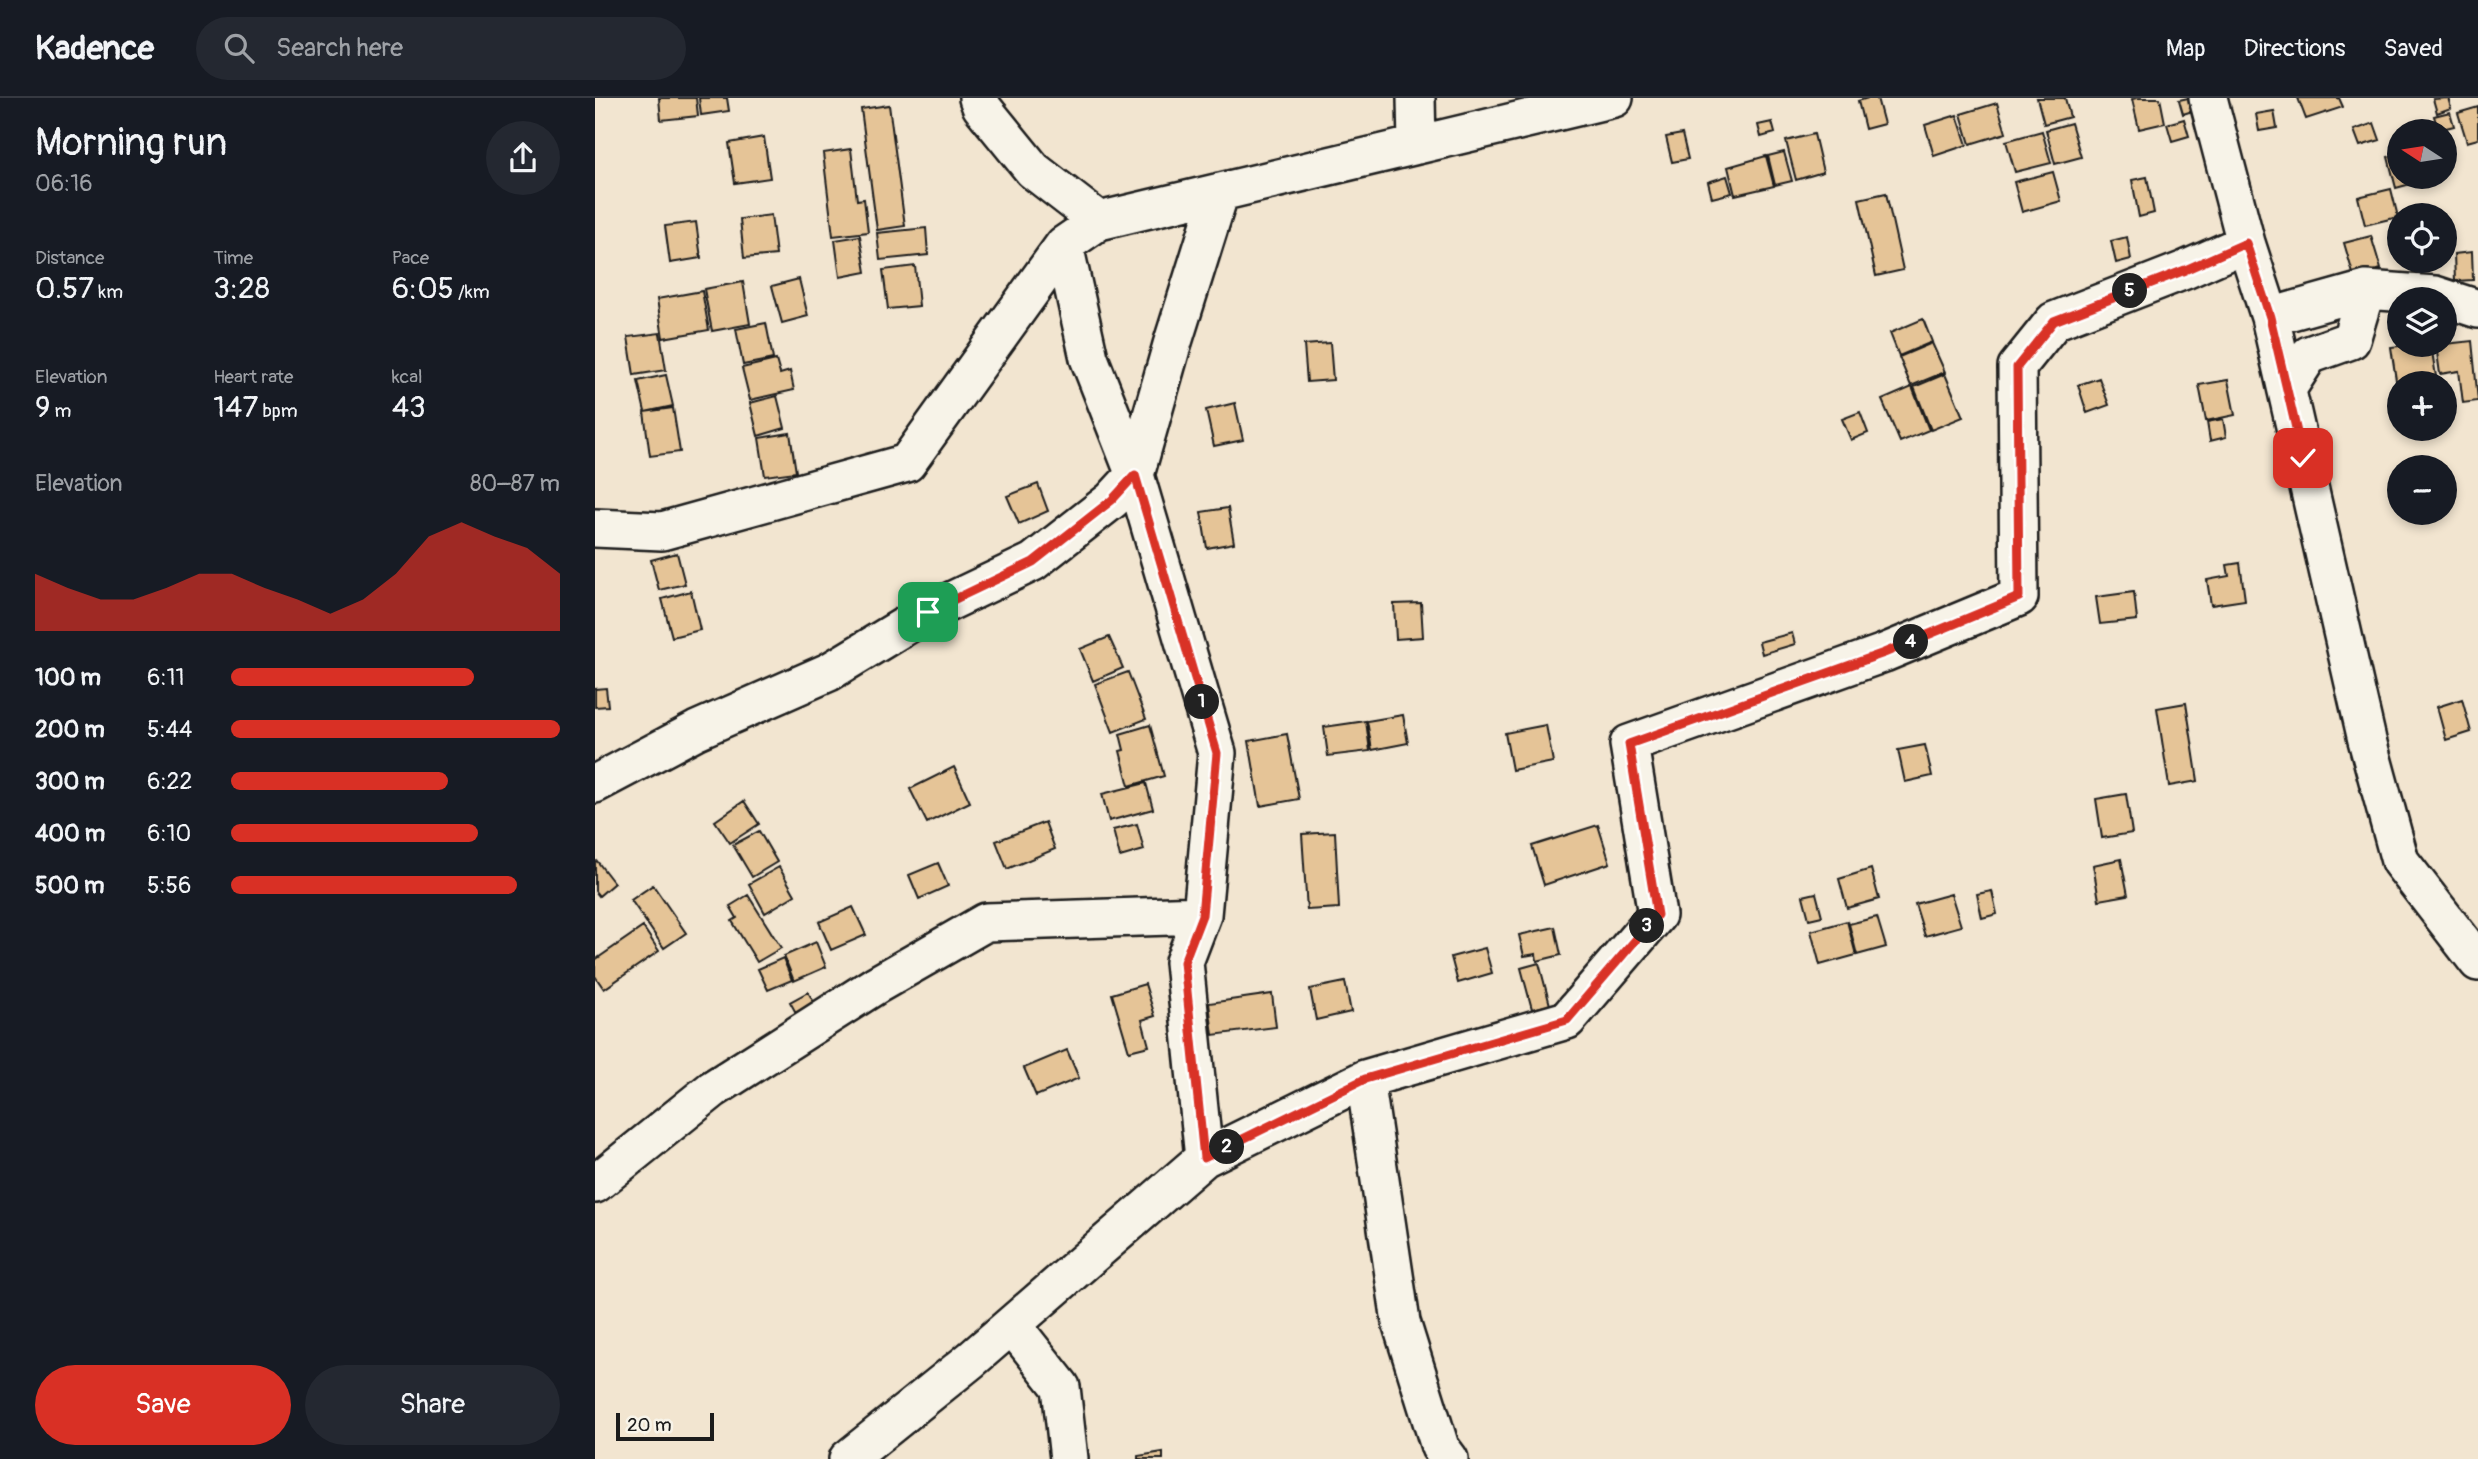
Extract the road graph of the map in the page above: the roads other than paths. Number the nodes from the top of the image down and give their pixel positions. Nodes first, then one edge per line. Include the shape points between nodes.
1 (978, 98) edge
2 (1416, 98) edge
3 (1614, 98) edge
4 (2209, 98) edge
5 (1417, 145) junction
6 (1220, 192) junction
7 (1099, 221) junction
8 (2246, 243) junction
9 (1065, 245) junction
10 (2366, 290) junction
11 (2478, 309) edge
12 (2270, 317) junction
13 (2287, 389) junction
14 (1135, 475) junction
15 (595, 528) edge
16 (595, 784) edge
17 (1202, 915) junction
18 (2478, 962) edge
19 (1365, 1079) junction
20 (1204, 1158) junction
21 (595, 1184) edge
22 (1012, 1325) junction
23 (848, 1459) edge
24 (1069, 1459) edge
25 (1450, 1459) edge

1 - 7 street via 1033,170
2 - 5 street
3 - 5 street
4 - 8 street
5 - 6 street
6 - 7 street
6 - 14 street
7 - 9 street
8 - 12 street
8 - 19 street via 2054,321 2017,367 2019,597 1884,653 1629,744 1657,915 1567,1020
9 - 14 street via 1089,358
9 - 15 street via 907,463 662,531
10 - 11 street via 2435,295
10 - 12 street
10 - 13 street via 2351,340 2309,355
12 - 13 street
13 - 18 street via 2367,740 2400,861
14 - 16 street via 1112,500 1033,562 928,612 829,672 697,730
14 - 17 street via 1217,753
17 - 20 street via 1184,962
17 - 21 street via 986,922 876,985 713,1089
19 - 20 street
19 - 25 street via 1401,1322 1440,1447
20 - 22 street
22 - 23 street
22 - 24 street via 1061,1387

